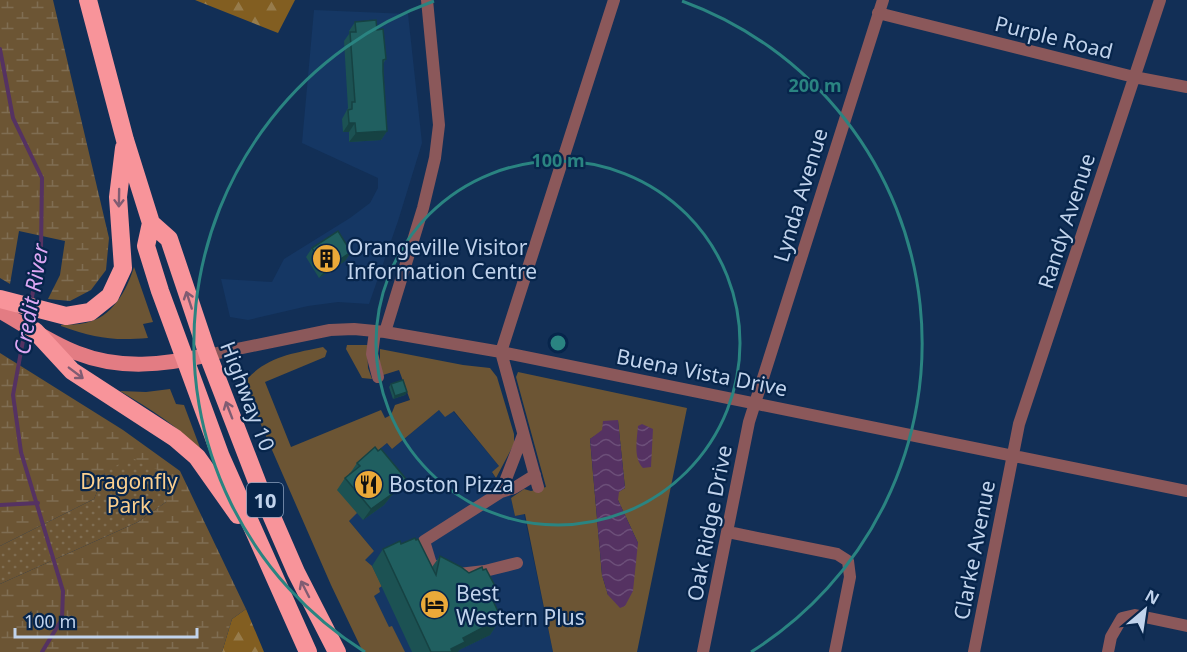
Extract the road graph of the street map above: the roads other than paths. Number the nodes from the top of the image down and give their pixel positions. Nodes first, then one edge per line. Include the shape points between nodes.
1 (87, 0) edge
2 (427, 0) edge
3 (614, 0) edge
4 (883, 0) edge
5 (1160, 0) edge
6 (878, 13) junction
7 (1134, 77) junction
8 (1187, 87) edge
9 (124, 140) junction
10 (151, 223) junction
11 (0, 299) edge
12 (0, 311) edge
13 (18, 312) junction
14 (35, 331) junction
15 (380, 332) junction
16 (501, 352) junction
17 (208, 355) junction
18 (185, 360) junction
19 (378, 377) dead end
20 (755, 403) junction
21 (523, 435) junction
22 (1013, 456) junction
23 (535, 475) junction
24 (538, 487) dead end
25 (1187, 491) edge
26 (501, 492) junction
27 (728, 532) junction
28 (261, 546) junction
29 (517, 563) dead end
30 (1187, 626) edge
31 (308, 652) edge
32 (337, 652) edge
33 (704, 652) edge
34 (835, 652) edge
35 (974, 652) edge
36 (1108, 652) edge

1 - 9 highway, Highway 10 / 10
2 - 15 street via 439,125 435,158 423,208
3 - 16 street
4 - 6 street, Lynda Avenue
5 - 7 street, Randy Avenue
6 - 7 street, Purple Road
6 - 20 street, Lynda Avenue
7 - 8 street, Purple Road
7 - 22 street, Randy Avenue via 1018,424
9 - 10 highway, Highway 10 / 10
9 -> 13 highway via 118,197 123,268 110,297 80,315 40,310
17 -> 10 highway, Highway 10 / 10 via 169,238
10 - 18 highway, Highway 10 / 10 via 146,246
11 - 13 highway
12 - 13 main road
13 - 14 main road
14 - 18 main road via 76,353 103,361 127,365
14 -> 28 highway via 72,371 175,438 197,457
15 - 16 street, Buena Vista Drive
15 - 17 street, Buena Vista Drive via 330,330
15 - 19 street via 372,354
16 - 20 street, Buena Vista Drive
16 - 21 street
17 - 18 main road
32 -> 17 highway, Highway 10 / 10 via 259,487
18 - 28 highway, Highway 10 / 10 via 221,457
20 - 22 street, Buena Vista Drive
20 - 27 street, Oak Ridge Drive
21 - 23 street
21 - 26 street
22 - 25 street, Buena Vista Drive
22 - 35 street, Clarke Avenue
23 - 24 street
23 - 26 street
26 - 29 street via 424,541 431,564 450,575
27 - 33 street, Oak Ridge Drive
27 - 34 street via 837,554 848,561 850,577
28 - 31 highway, Highway 10 / 10
30 - 36 street via 1135,615 1122,618

